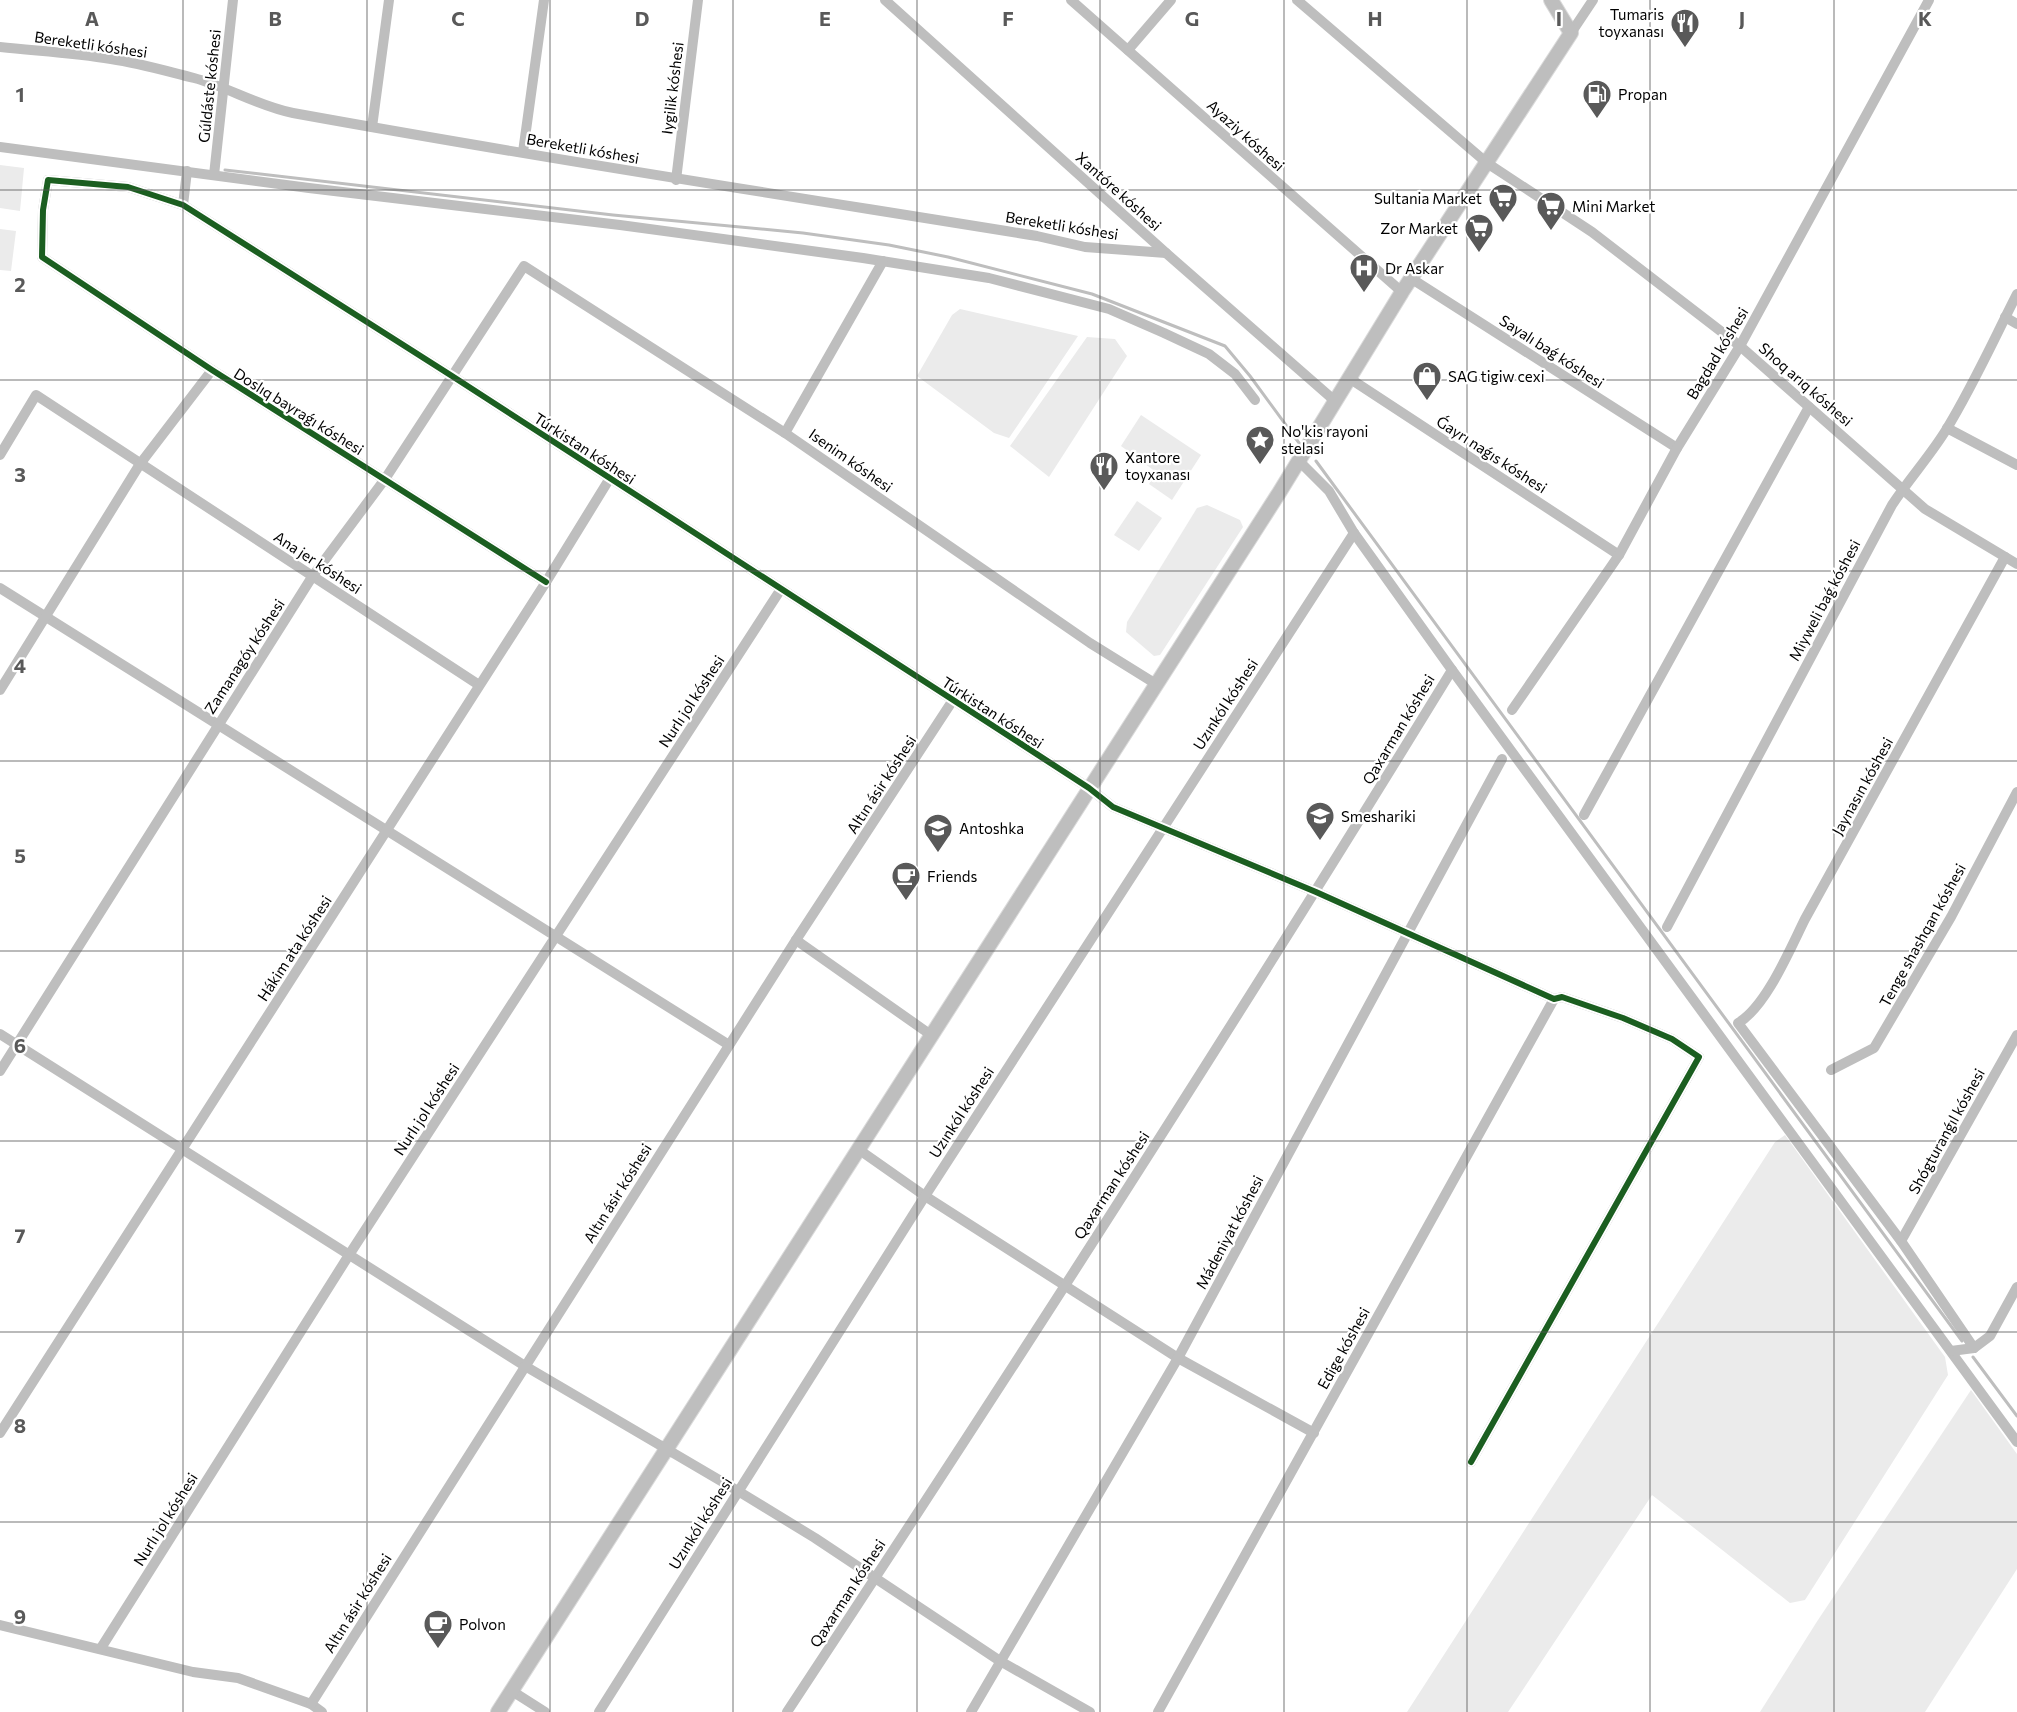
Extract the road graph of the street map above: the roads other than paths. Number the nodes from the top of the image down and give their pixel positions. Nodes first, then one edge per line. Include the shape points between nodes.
1 (233, 0) edge
2 (389, 0) edge
3 (544, 0) edge
4 (698, 0) edge
5 (885, 0) edge
6 (1071, 0) edge
7 (1171, 0) edge
8 (1297, 0) edge
9 (1551, 0) edge
10 (1593, 0) edge
11 (1929, 0) edge
12 (1571, 33) junction
13 (0, 47) edge
14 (1128, 50) junction
15 (224, 87) junction
16 (372, 127) junction
17 (0, 147) edge
18 (523, 152) junction
19 (1487, 163) junction
20 (187, 171) junction
21 (214, 175) junction
22 (676, 180) junction
23 (183, 205) junction
24 (1166, 254) junction
25 (42, 256) joint
26 (883, 261) junction
27 (524, 266) joint
28 (1412, 279) junction
29 (1402, 292) junction
30 (2017, 294) edge
31 (2005, 317) junction
32 (2017, 324) edge
33 (1740, 346) junction
34 (212, 370) junction
35 (452, 376) junction
36 (1349, 378) junction
37 (1254, 400) dead end
38 (1335, 401) junction
39 (1809, 407) junction
40 (1947, 428) junction
41 (785, 433) junction
42 (1677, 448) junction
43 (0, 454) edge
44 (1299, 461) junction
45 (140, 464) junction
46 (2017, 465) edge
47 (610, 478) junction
48 (385, 479) junction
49 (1903, 488) junction
50 (1354, 533) junction
51 (1618, 555) junction
52 (2005, 557) junction
53 (2017, 564) edge
54 (312, 577) junction
55 (546, 582) junction
56 (0, 588) edge
57 (781, 589) junction
58 (47, 616) junction
59 (1452, 670) junction
60 (1156, 684) junction
61 (479, 685) junction
62 (0, 690) edge
63 (953, 700) junction
64 (1512, 710) dead end
65 (217, 725) junction
66 (1502, 759) dead end
67 (1089, 788) junction
68 (2017, 792) edge
69 (1584, 815) dead end
70 (1162, 828) junction
71 (387, 831) junction
72 (1316, 892) junction
73 (1667, 927) dead end
74 (1408, 934) junction
75 (556, 937) junction
76 (796, 940) junction
77 (1554, 999) junction
78 (0, 1034) edge
79 (931, 1035) junction
80 (2017, 1035) edge
81 (17, 1044) junction
82 (729, 1046) junction
83 (1831, 1070) dead end
84 (0, 1071) edge
85 (183, 1149) junction
86 (858, 1149) junction
87 (925, 1196) junction
88 (1901, 1241) junction
89 (349, 1255) junction
90 (1066, 1284) junction
91 (2017, 1287) edge
92 (1974, 1348) junction
93 (1951, 1351) junction
94 (1178, 1358) junction
95 (525, 1366) junction
96 (0, 1433) edge
97 (1314, 1433) junction
98 (2017, 1442) edge
99 (665, 1449) junction
100 (1471, 1462) dead end
101 (738, 1491) junction
102 (875, 1578) junction
103 (0, 1625) edge
104 (101, 1648) junction
105 (1000, 1661) junction
106 (512, 1691) junction
107 (311, 1704) junction
108 (322, 1712) edge
109 (498, 1712) edge
110 (544, 1712) edge
111 (599, 1712) edge
112 (787, 1712) edge
113 (971, 1712) edge
114 (1090, 1712) edge
115 (1158, 1712) edge

1 - 15 street, Gúldáste kóshesi
2 - 16 street
3 - 18 street
4 - 22 street, Iygilik kóshesi
5 - 24 street, Xantóre kóshesi
6 - 14 street, Ayaziy kóshesi
7 - 14 street
8 - 19 street, Shoq arıq kóshesi
9 - 12 main road
10 - 12 street
11 - 33 street, Bagdad kóshesi
12 - 19 main road
13 - 15 street, Bereketli kóshesi via 111,59
14 - 29 street, Ayaziy kóshesi
15 - 16 street, Bereketli kóshesi via 251,101 288,112
15 - 21 street, Gúldáste kóshesi
16 - 18 street, Bereketli kóshesi
17 - 20 street
18 - 22 street, Bereketli kóshesi
19 - 28 main road
19 - 33 street, Shoq arıq kóshesi via 1592,232
20 - 21 street
20 - 23 street
21 - 26 street
22 - 24 street, Bereketli kóshesi via 1013,232 1085,247
23 - 25 street, Túrkistan kóshesi via 128,187 48,180
23 - 35 street, Túrkistan kóshesi
24 - 38 street, Xantóre kóshesi
25 - 34 street, Doslıq bayraǵı kóshesi
26 - 37 street via 989,278 1109,309 1209,354 1235,374
26 - 41 street
27 - 35 street, Zamanagóy kóshesi
27 - 41 street, Isenim kóshesi
28 - 29 main road
28 - 42 street, Sayalı baǵ kóshesi
29 - 36 main road
30 - 31 street, Miyweli baǵ kóshesi
31 - 32 street
31 - 40 street, Miyweli baǵ kóshesi
33 - 39 street, Shoq arıq kóshesi
33 - 42 street, Bagdad kóshesi
34 - 45 street
34 - 48 street, Doslıq bayraǵı kóshesi
35 - 47 street, Túrkistan kóshesi
35 - 48 street, Zamanagóy kóshesi
36 - 38 main road
36 - 51 street, Ǵayrı naǵıs kóshesi
38 - 44 main road
39 - 49 street, Shoq arıq kóshesi
39 - 69 street
40 - 46 street
40 - 49 street, Miyweli baǵ kóshesi
41 - 60 street, Isenim kóshesi via 1090,643
42 - 51 street, Bagdad kóshesi
43 - 45 street, Ana jer kóshesi via 36,396
44 - 50 street via 1329,491
44 - 60 main road
45 - 54 street, Ana jer kóshesi
45 - 58 street
47 - 55 street, Hákim ata kóshesi
47 - 57 street, Túrkistan kóshesi
48 - 54 street, Zamanagóy kóshesi
48 - 55 street, Doslıq bayraǵı kóshesi
49 - 52 street, Shoq arıq kóshesi via 1925,509
49 - 73 street, Miyweli baǵ kóshesi
50 - 59 street
50 - 70 street, Uzınkól kóshesi
51 - 64 street, Bagdad kóshesi
52 - 53 street, Shoq arıq kóshesi
52 - 88 street, Jaynasın kóshesi via 1774,980 1749,1017 1738,1023
54 - 61 street, Ana jer kóshesi
54 - 65 street, Zamanagóy kóshesi
55 - 61 street, Hákim ata kóshesi
56 - 58 street
57 - 63 street, Túrkistan kóshesi
57 - 75 street, Nurlı jol kóshesi
58 - 62 street
58 - 65 street
59 - 72 street, Qaxarman kóshesi
59 - 93 street
60 - 67 main road
61 - 71 street, Hákim ata kóshesi
63 - 67 street, Túrkistan kóshesi
63 - 76 street, Altın ásir kóshesi
65 - 71 street
65 - 81 street, Zamanagóy kóshesi
66 - 74 street, Mádeniyat kóshesi
67 - 70 street, Túrkistan kóshesi via 1113,807
67 - 79 main road
68 - 83 street, Tenge shashqan kóshesi via 1951,917 1874,1048
70 - 72 street, Túrkistan kóshesi
70 - 87 street, Uzınkól kóshesi
71 - 75 street
71 - 85 street, Hákim ata kóshesi
72 - 74 street, Túrkistan kóshesi
72 - 90 street, Qaxarman kóshesi
74 - 77 street, Túrkistan kóshesi
74 - 94 street, Mádeniyat kóshesi
75 - 82 street
75 - 89 street, Nurlı jol kóshesi
76 - 79 street
76 - 82 street, Altın ásir kóshesi
77 - 97 street, Edige kóshesi
77 - 100 street, Túrkistan kóshesi via 1563,997 1623,1018 1672,1039 1700,1057
78 - 81 street
79 - 86 main road
80 - 88 street, Shógturanǵıl kóshesi
81 - 84 street, Zamanagóy kóshesi
81 - 85 street
82 - 95 street, Altın ásir kóshesi
85 - 89 street
85 - 96 street, Hákim ata kóshesi
86 - 87 street
86 - 99 main road
87 - 90 street
87 - 101 street, Uzınkól kóshesi
88 - 92 street
89 - 95 street
89 - 104 street, Nurlı jol kóshesi
90 - 94 street
90 - 102 street, Qaxarman kóshesi
91 - 92 street via 1990,1336
92 - 93 street
93 - 98 street
94 - 97 street
94 - 105 street, Mádeniyat kóshesi
95 - 99 street
95 - 107 street, Altın ásir kóshesi
97 - 115 street, Edige kóshesi
99 - 101 street
99 - 106 main road
101 - 102 street
101 - 111 street, Uzınkól kóshesi
102 - 105 street
102 - 112 street, Qaxarman kóshesi
103 - 104 street
104 - 107 street via 193,1672 237,1678
105 - 113 street, Mádeniyat kóshesi
105 - 114 street
106 - 109 main road
106 - 110 street
107 - 108 street

